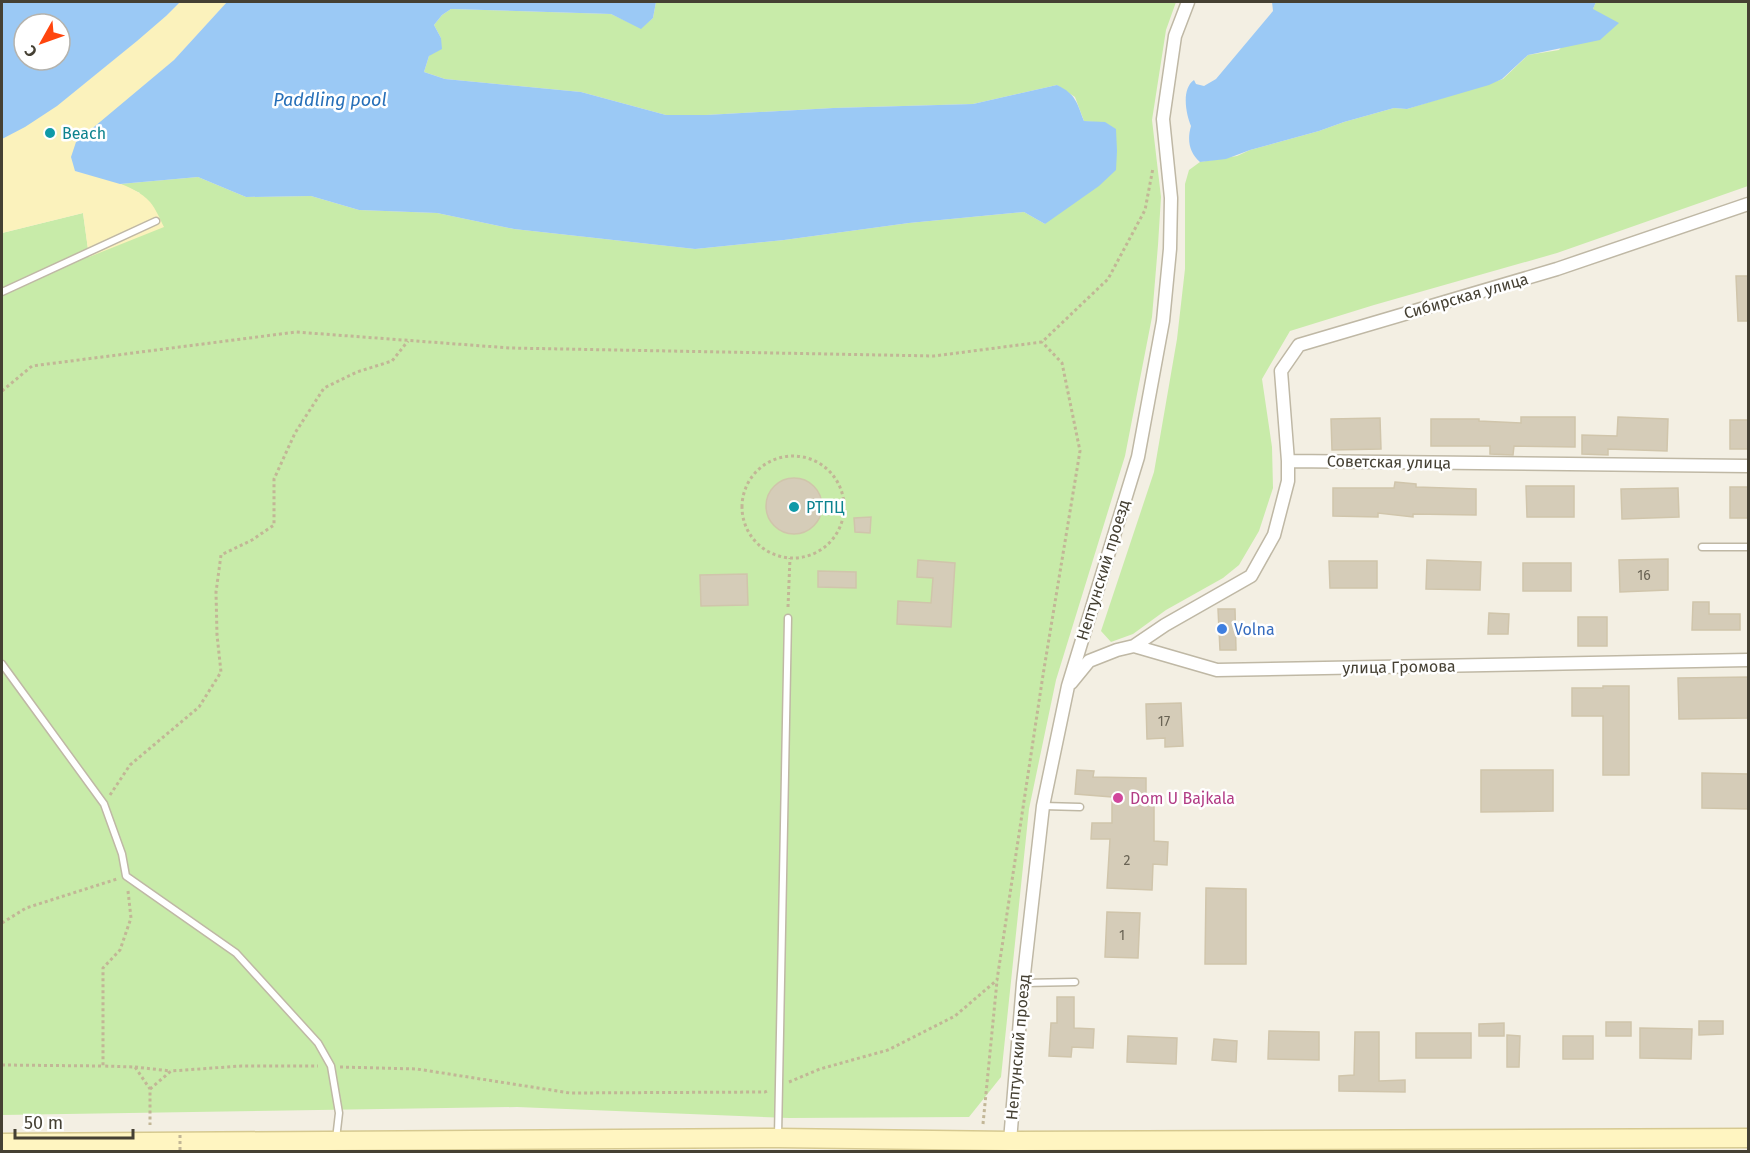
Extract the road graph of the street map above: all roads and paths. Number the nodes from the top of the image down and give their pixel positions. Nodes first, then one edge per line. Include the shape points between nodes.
1 (1188, 2) edge
2 (1154, 164) dead end
3 (1749, 204) edge
4 (156, 221) dead end
5 (2, 292) edge
6 (408, 340) junction
7 (2, 391) edge
8 (1288, 461) junction
9 (1749, 466) edge
10 (1702, 547) dead end
11 (1749, 547) edge
12 (790, 558) junction
13 (788, 618) joint
14 (1134, 646) junction
15 (1749, 660) edge
16 (2, 664) edge
17 (1068, 686) junction
18 (104, 804) junction
19 (1043, 806) junction
20 (1080, 807) dead end
21 (126, 876) junction
22 (2, 923) edge
23 (997, 980) dead end
24 (1075, 982) dead end
25 (1023, 983) junction
26 (2, 1065) edge
27 (102, 1066) junction
28 (135, 1067) junction
29 (171, 1071) dead end
30 (150, 1134) dead end
31 (180, 1135) dead end
32 (778, 1138) junction
33 (1749, 1138) edge
34 (336, 1141) junction
35 (981, 1141) junction
36 (1010, 1141) junction
37 (2, 1143) edge
38 (180, 1152) edge

1 - 17 street, Нептунский проезд via 1175,36 1162,119 1171,198 1163,321 1138,457
2 - 6 path via 1145,210 1108,279 1042,342 934,356 510,348
3 - 8 street, Сибирская улица via 1557,269 1299,345 1281,371
4 - 5 lane
6 - 7 path via 296,332 32,366
6 - 18 path via 392,361 324,388 295,433 274,479 274,525 221,555 216,592 221,672 199,707 130,765
8 - 9 street, Советская улица
8 - 14 street via 1288,481 1274,536 1251,576
10 - 11 lane
12 - 12 path via 823,549 843,520 844,502 829,471 815,461 798,457 774,460 754,474 742,503 743,519 760,546 774,555
12 - 13 path
13 - 32 lane
14 - 15 street, улица Громова via 1217,670
14 - 17 street via 1089,661
16 - 18 lane
17 - 19 street, Нептунский проезд
18 - 21 lane
19 - 20 lane
19 - 25 street, Нептунский проезд
21 - 22 path via 26,908
21 - 27 path via 131,918 120,950 103,968
21 - 34 lane via 236,953 318,1043 331,1066 339,1113
23 - 35 path
24 - 25 lane
25 - 36 street, Нептунский проезд
26 - 27 path
27 - 28 path
28 - 29 path
28 - 30 path via 150,1089
31 - 38 path, bridge
32 - 34 street
32 - 35 street
33 - 36 street
34 - 37 street
35 - 36 street

